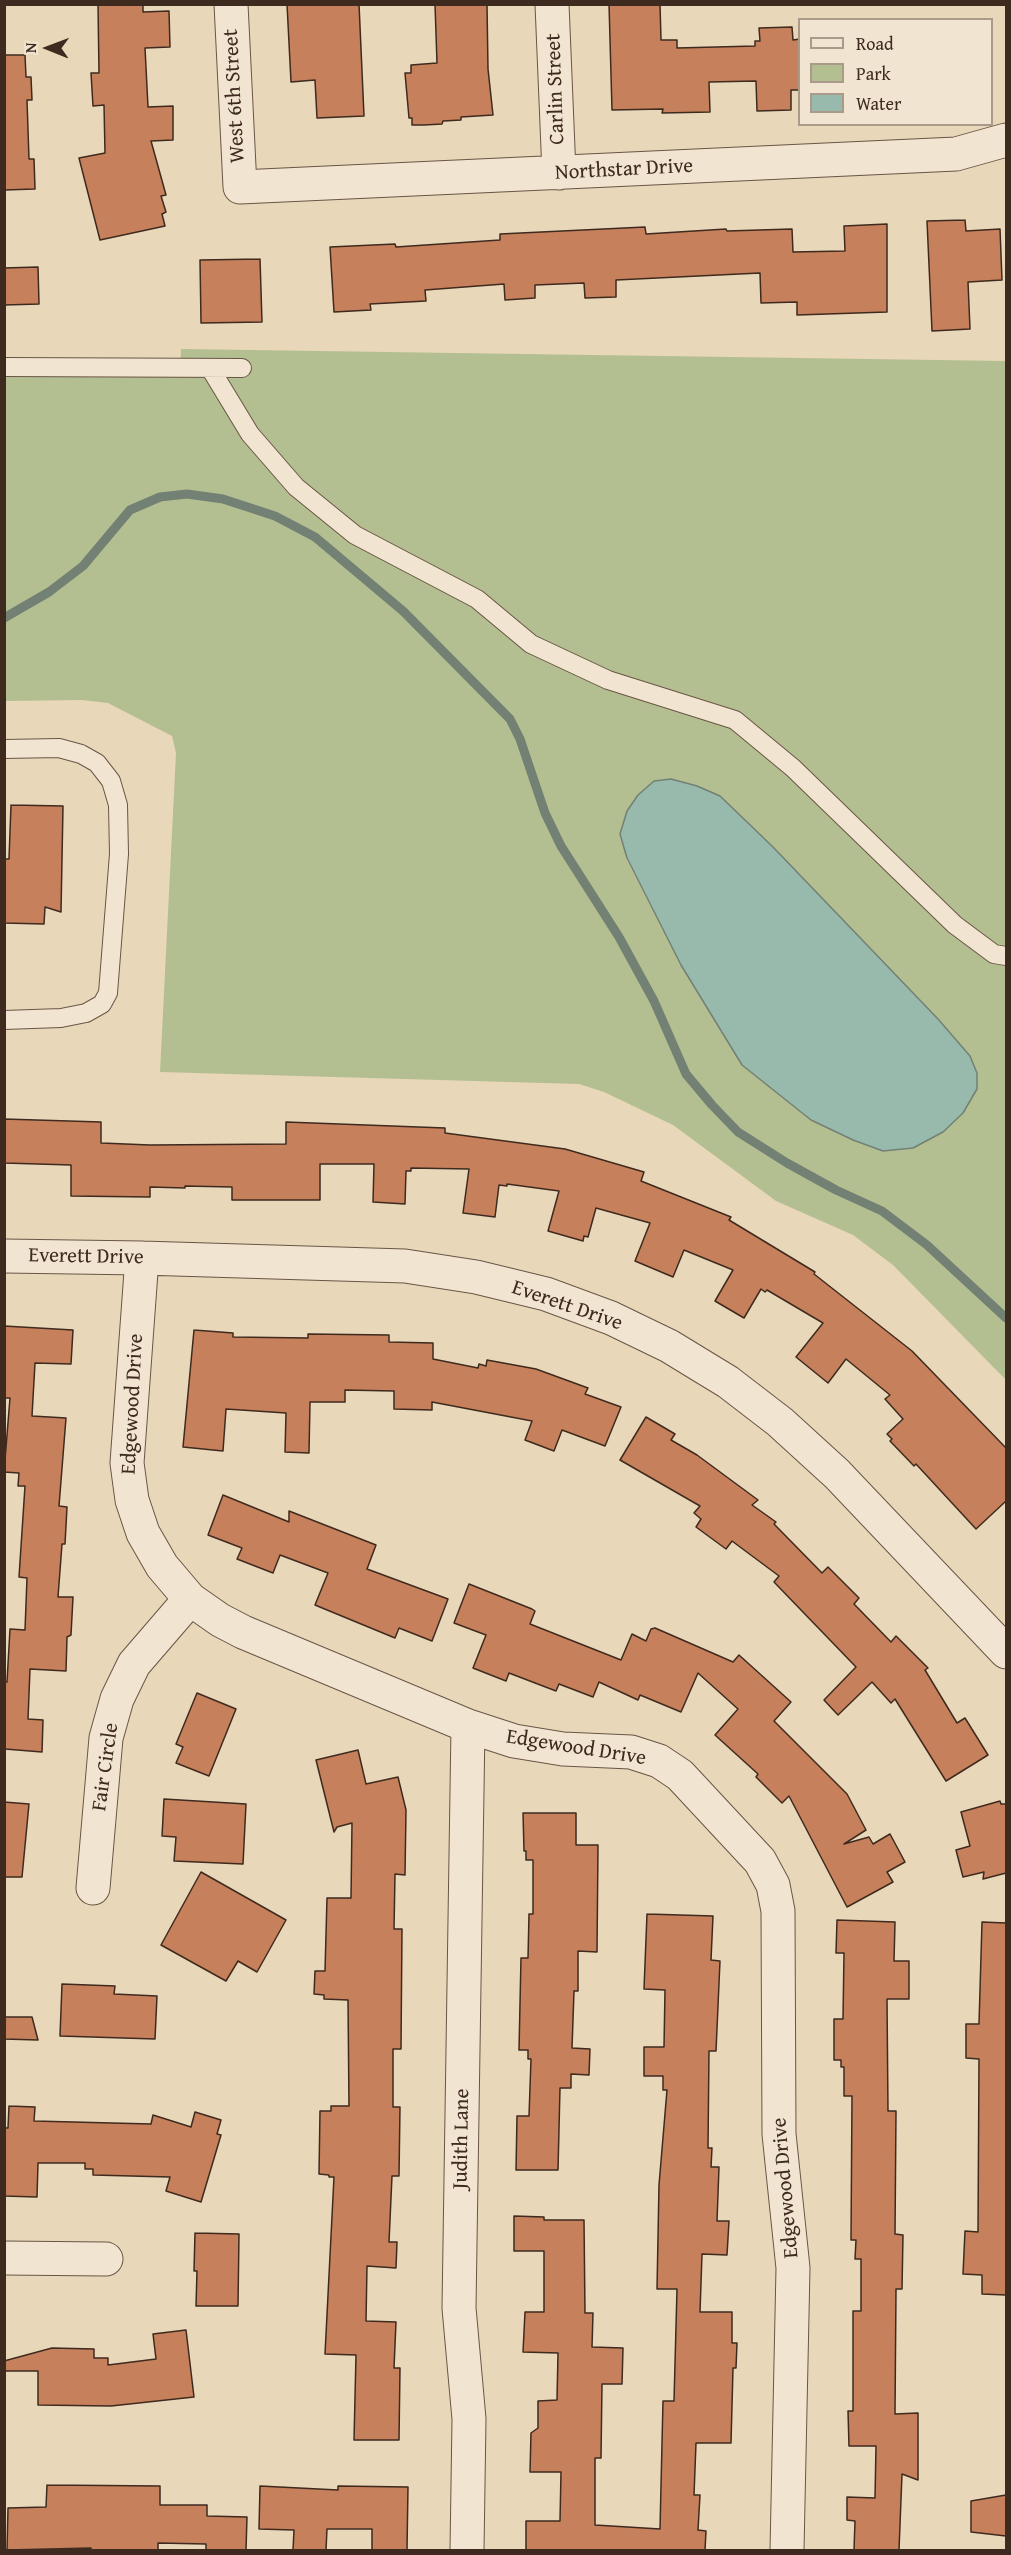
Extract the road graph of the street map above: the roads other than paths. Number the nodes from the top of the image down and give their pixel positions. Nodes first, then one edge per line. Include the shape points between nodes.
1 (231, 4) edge
2 (552, 4) edge
3 (1006, 140) edge
4 (559, 173) junction
5 (240, 188) joint
6 (4, 367) edge
7 (210, 368) junction
8 (242, 368) dead end
9 (4, 749) edge
10 (1006, 956) edge
11 (4, 1020) edge
12 (4, 1256) edge
13 (142, 1258) junction
14 (190, 1599) junction
15 (1006, 1652) edge
16 (468, 1726) junction
17 (93, 1888) dead end
18 (4, 2258) edge
19 (105, 2259) dead end
20 (467, 2550) edge
21 (787, 2550) edge

1 - 5 street, West 6th Street
2 - 4 street, Carlin Street
3 - 4 street, Northstar Drive via 956,154
4 - 5 street, Northstar Drive
6 - 7 lane
7 - 8 lane
7 - 10 lane via 258,443 296,487 355,535 477,598 531,644 608,680 735,720 793,768 954,925 994,954
9 - 11 lane via 59,748 81,754 97,763 111,781 118,805 108,993 102,1004 86,1013
12 - 13 street, Everett Drive
13 - 14 street, Edgewood Drive via 127,1463 132,1500 143,1533 162,1566
13 - 15 street, Everett Drive via 405,1266 476,1277 546,1294 611,1318 728,1382 780,1422 837,1474
14 - 16 street, Edgewood Drive via 243,1632
14 - 17 street, Fair Circle via 134,1664 117,1699 106,1738
16 - 20 street, Judith Lane via 459,2308 469,2419
16 - 21 street, Edgewood Drive via 514,1741 564,1749 631,1752 659,1761 680,1775 760,1862 773,1885 778,1911 778,2134 794,2295
18 - 19 street

